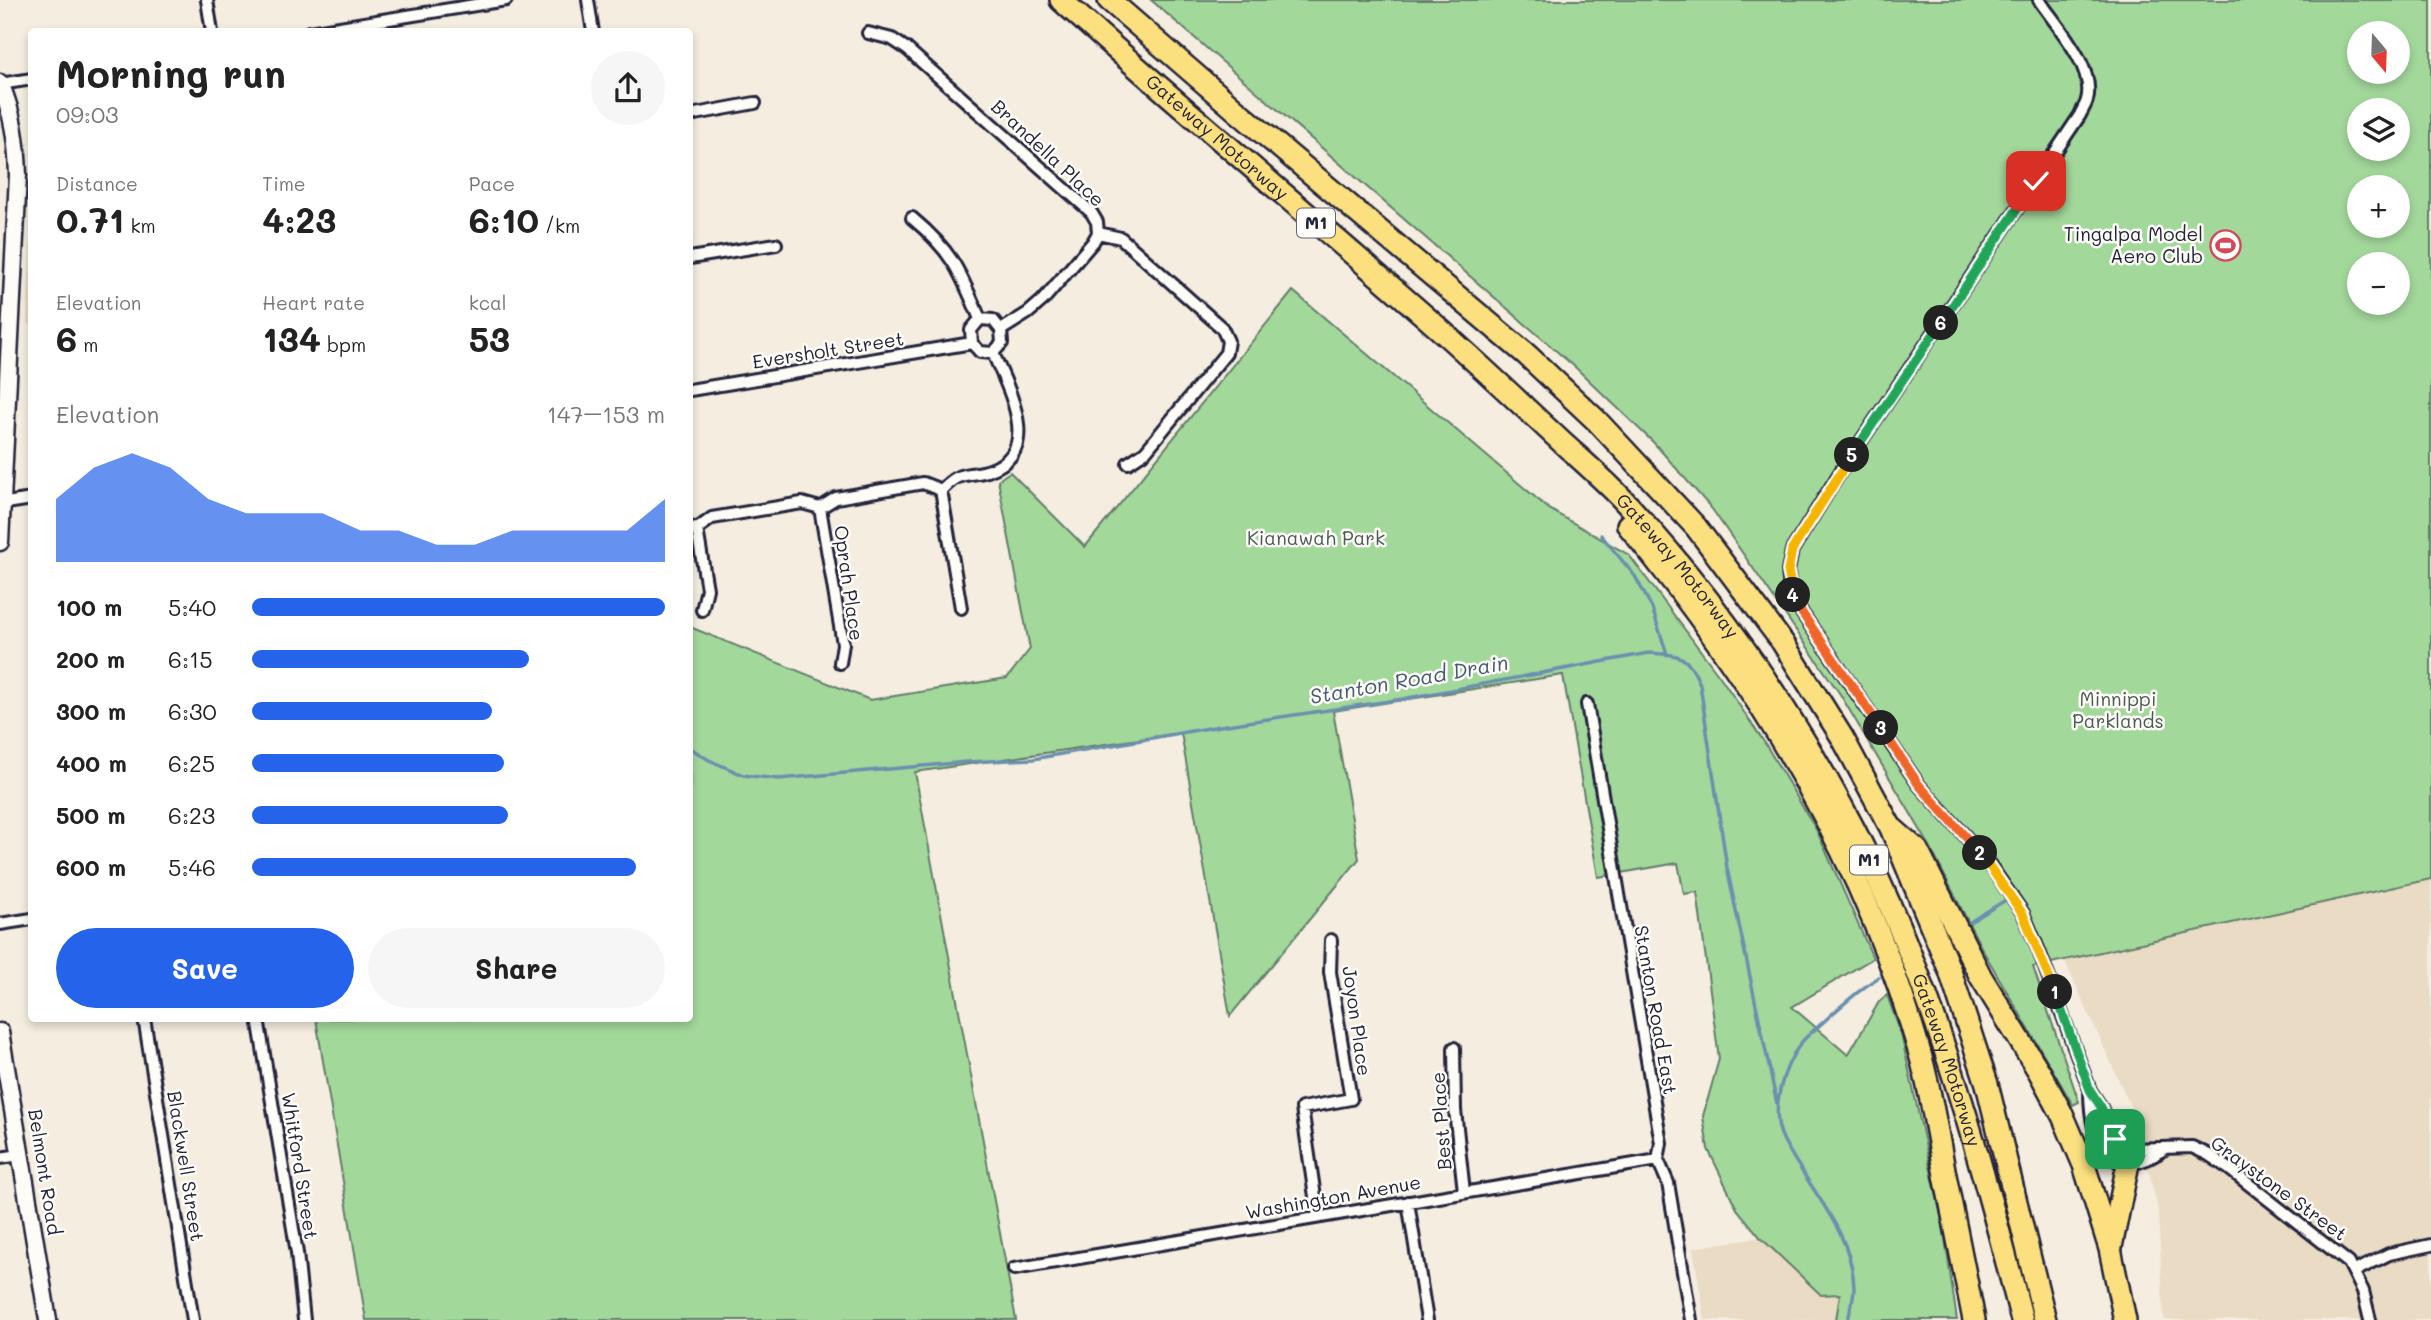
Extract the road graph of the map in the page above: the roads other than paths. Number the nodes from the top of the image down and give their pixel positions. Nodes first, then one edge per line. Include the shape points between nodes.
1 (207, 0) edge
2 (506, 0) edge
3 (588, 0) edge
4 (1061, 0) edge
5 (1109, 0) edge
6 (2039, 0) edge
7 (211, 28) edge
8 (334, 28) edge
9 (592, 28) edge
10 (868, 33) dead end
11 (28, 80) edge
12 (0, 84) edge
13 (755, 103) dead end
14 (693, 114) edge
15 (912, 218) dead end
16 (1098, 233) junction
17 (776, 244) dead end
18 (693, 258) edge
19 (980, 319) junction
20 (1001, 330) junction
21 (972, 343) junction
22 (993, 353) junction
23 (693, 390) edge
24 (1569, 448) junction
25 (1128, 463) dead end
26 (941, 490) junction
27 (28, 500) edge
28 (1, 504) edge
29 (820, 508) junction
30 (693, 528) edge
31 (0, 542) edge
32 (961, 608) dead end
33 (702, 610) dead end
34 (840, 663) dead end
35 (1587, 704) dead end
36 (1891, 828) junction
37 (28, 920) edge
38 (0, 924) edge
39 (1331, 940) dead end
40 (145, 1022) edge
41 (259, 1022) edge
42 (0, 1032) edge
43 (1454, 1048) dead end
44 (2090, 1090) junction
45 (20, 1155) junction
46 (2130, 1157) junction
47 (0, 1158) edge
48 (1658, 1160) junction
49 (1464, 1192) junction
50 (1408, 1202) junction
51 (1318, 1217) junction
52 (2431, 1245) edge
53 (2110, 1249) junction
54 (1014, 1269) dead end
55 (2355, 1271) junction
56 (48, 1320) edge
57 (193, 1320) edge
58 (304, 1320) edge
59 (1427, 1320) edge
60 (1691, 1320) edge
61 (1974, 1320) edge
62 (2022, 1320) edge
63 (2045, 1320) edge
64 (2125, 1320) edge
65 (2370, 1320) edge

1 - 7 street
2 - 8 street
3 - 9 street
4 - 24 highway, Gateway Motorway / M1 via 1469,355
5 - 36 highway, Gateway Motorway / M1 via 1527,355 1644,470 1696,527 1783,643 1842,737
6 - 44 street via 2081,60 2088,98 1814,513 1792,550 1788,571 1790,590 1802,613 1919,785 1985,858 2023,914
10 - 16 street, Brandella Place via 892,39 907,49 1091,212
11 - 12 street
12 - 28 main road via 15,129 18,175
13 - 14 street
15 - 19 street via 950,256
16 - 20 street via 1043,300
16 - 25 street, Brandella Place via 1121,238 1223,328 1228,341 1226,353 1145,452
17 - 18 street
19 - 20 street via 993,320
19 - 21 street via 971,330
20 - 22 street via 1002,343
21 - 22 street via 980,352
21 - 23 street, Eversholt Street
22 - 26 street via 1019,415 1015,448 991,470 957,477
24 - 61 highway via 1575,467 1664,568 1742,676 1815,799 1860,891 1905,1005 1924,1070
24 - 62 highway, Gateway Motorway / M1 via 1625,502 1693,581 1775,693 1842,806 1880,883 1932,1009
26 - 29 street via 923,483 836,498
26 - 32 street
27 - 28 street
28 - 31 main road
29 - 30 street via 802,503 712,518
29 - 34 street, Oprah Place via 843,644
30 - 33 street via 707,589
35 - 48 street, Stanton Road East via 1661,1143
36 - 53 highway via 1917,850 1981,977 2053,1095 2084,1165
36 - 63 highway, Gateway Motorway / M1 via 1968,1024
37 - 38 street
39 - 51 street, Joyon Place via 1330,972 1351,1099 1301,1108
40 - 57 street, Blackwell Street
41 - 58 street, Whitford Street
42 - 45 main road, Belmont Road
43 - 49 street, Best Place
44 - 46 street via 2115,1139
44 - 46 street via 2090,1110 2102,1146 2114,1160
45 - 47 street
45 - 56 main road, Belmont Road
46 - 53 highway
46 - 55 street, Graystone Street via 2152,1158 2166,1148 2192,1147 2209,1155 2332,1248
48 - 49 street, Washington Avenue
48 - 60 street, Stanton Road East via 1668,1183
49 - 50 street, Washington Avenue
50 - 51 street, Washington Avenue
50 - 59 street
51 - 54 street, Washington Avenue
52 - 55 street via 2389,1254
53 - 64 highway
55 - 65 street, Graystone Street

